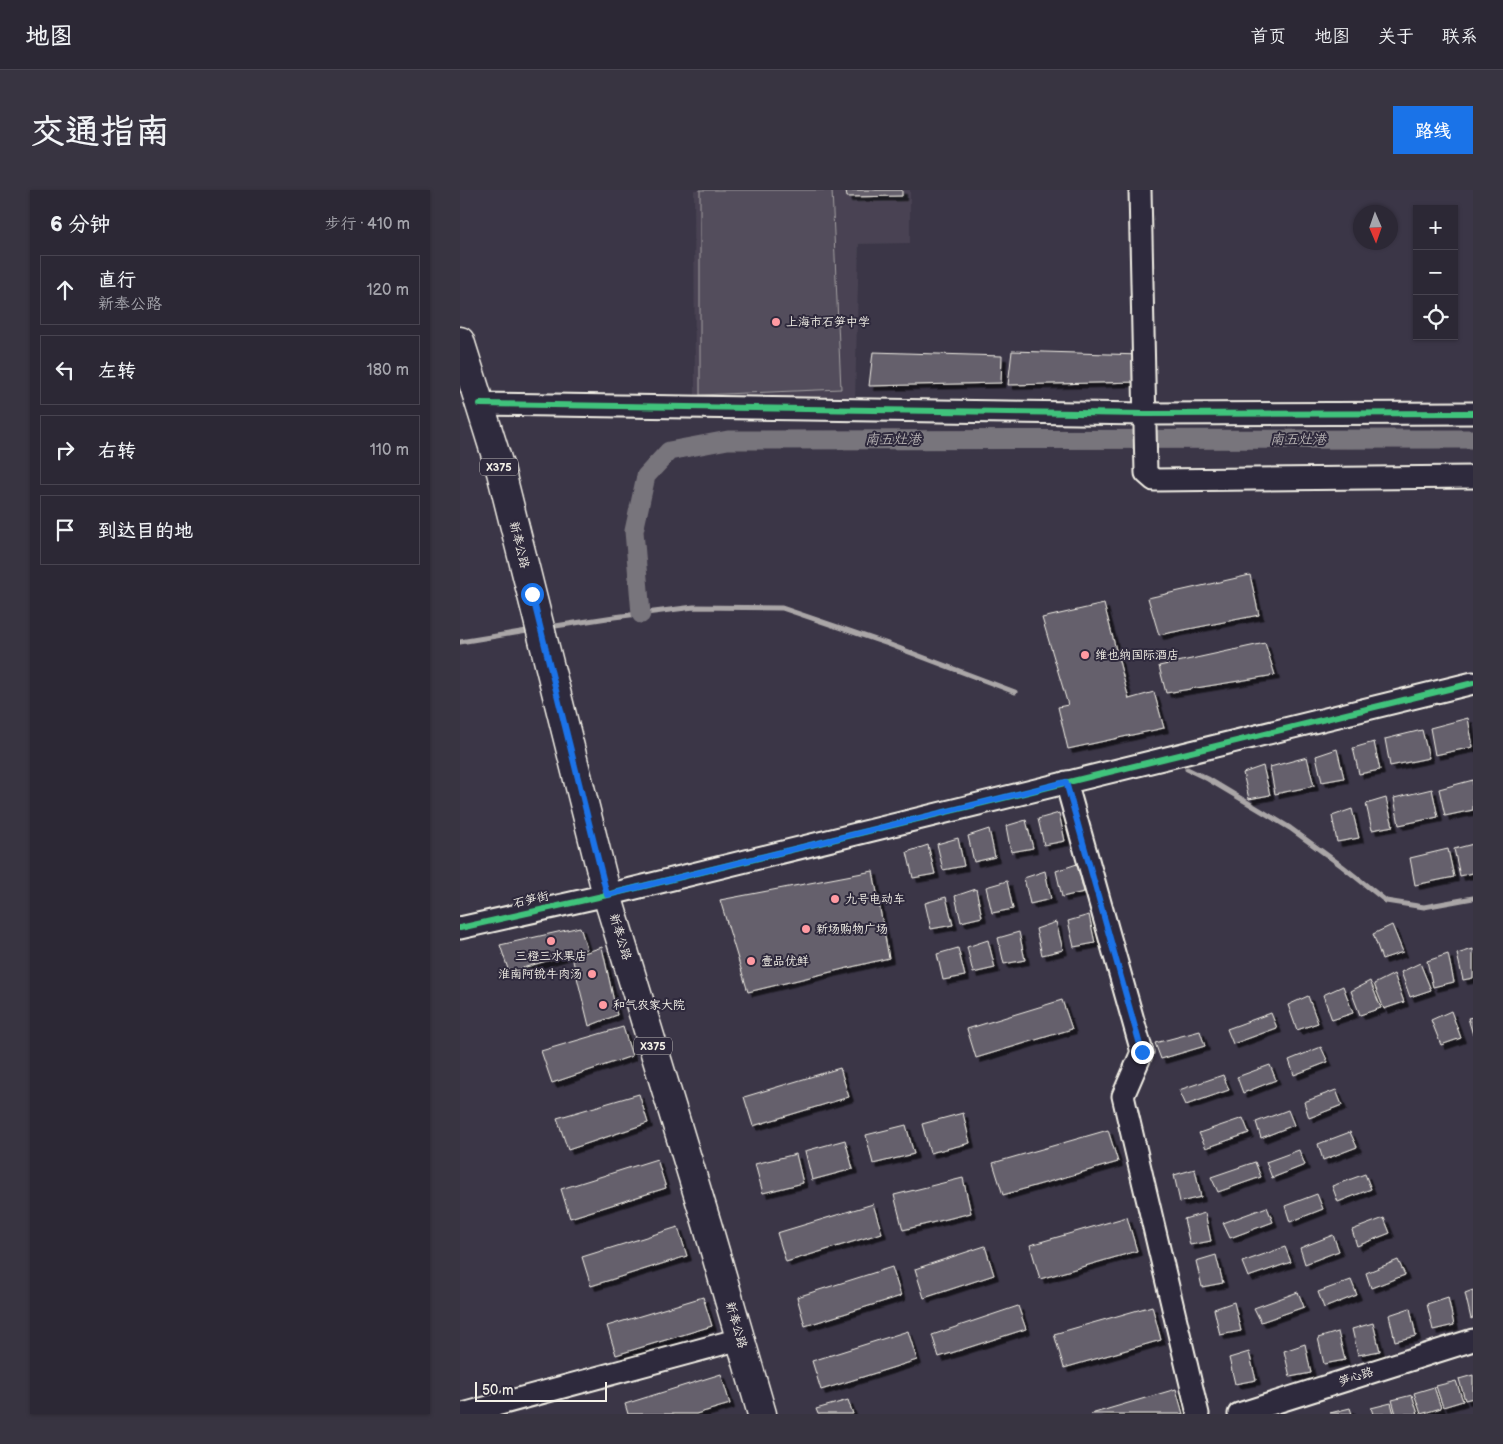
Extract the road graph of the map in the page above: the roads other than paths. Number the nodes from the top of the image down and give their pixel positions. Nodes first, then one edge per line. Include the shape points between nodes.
1 (1140, 190) edge
2 (460, 341) edge
3 (471, 393) edge
4 (1145, 414) junction
5 (1473, 414) edge
6 (1473, 477) edge
7 (1473, 682) edge
8 (1066, 782) junction
9 (607, 895) junction
10 (460, 928) edge
11 (740, 1339) junction
12 (1473, 1340) edge
13 (463, 1414) edge
14 (762, 1414) edge
15 (1198, 1414) edge
16 (1239, 1414) edge

1 - 4 street
2 - 3 main road, 新奉公路 / X375
3 - 4 street
3 - 9 main road, 新奉公路 / X375 via 501,472
4 - 5 street
4 - 6 street via 1146,473 1154,480
7 - 8 street, 石笋街
8 - 9 street, 石笋街
8 - 15 street via 1142,1052 1122,1096
9 - 10 street, 石笋街
9 - 11 main road, 新奉公路 / X375
11 - 13 street
11 - 14 main road, 新奉公路 / X375
12 - 16 street, 笋心路

